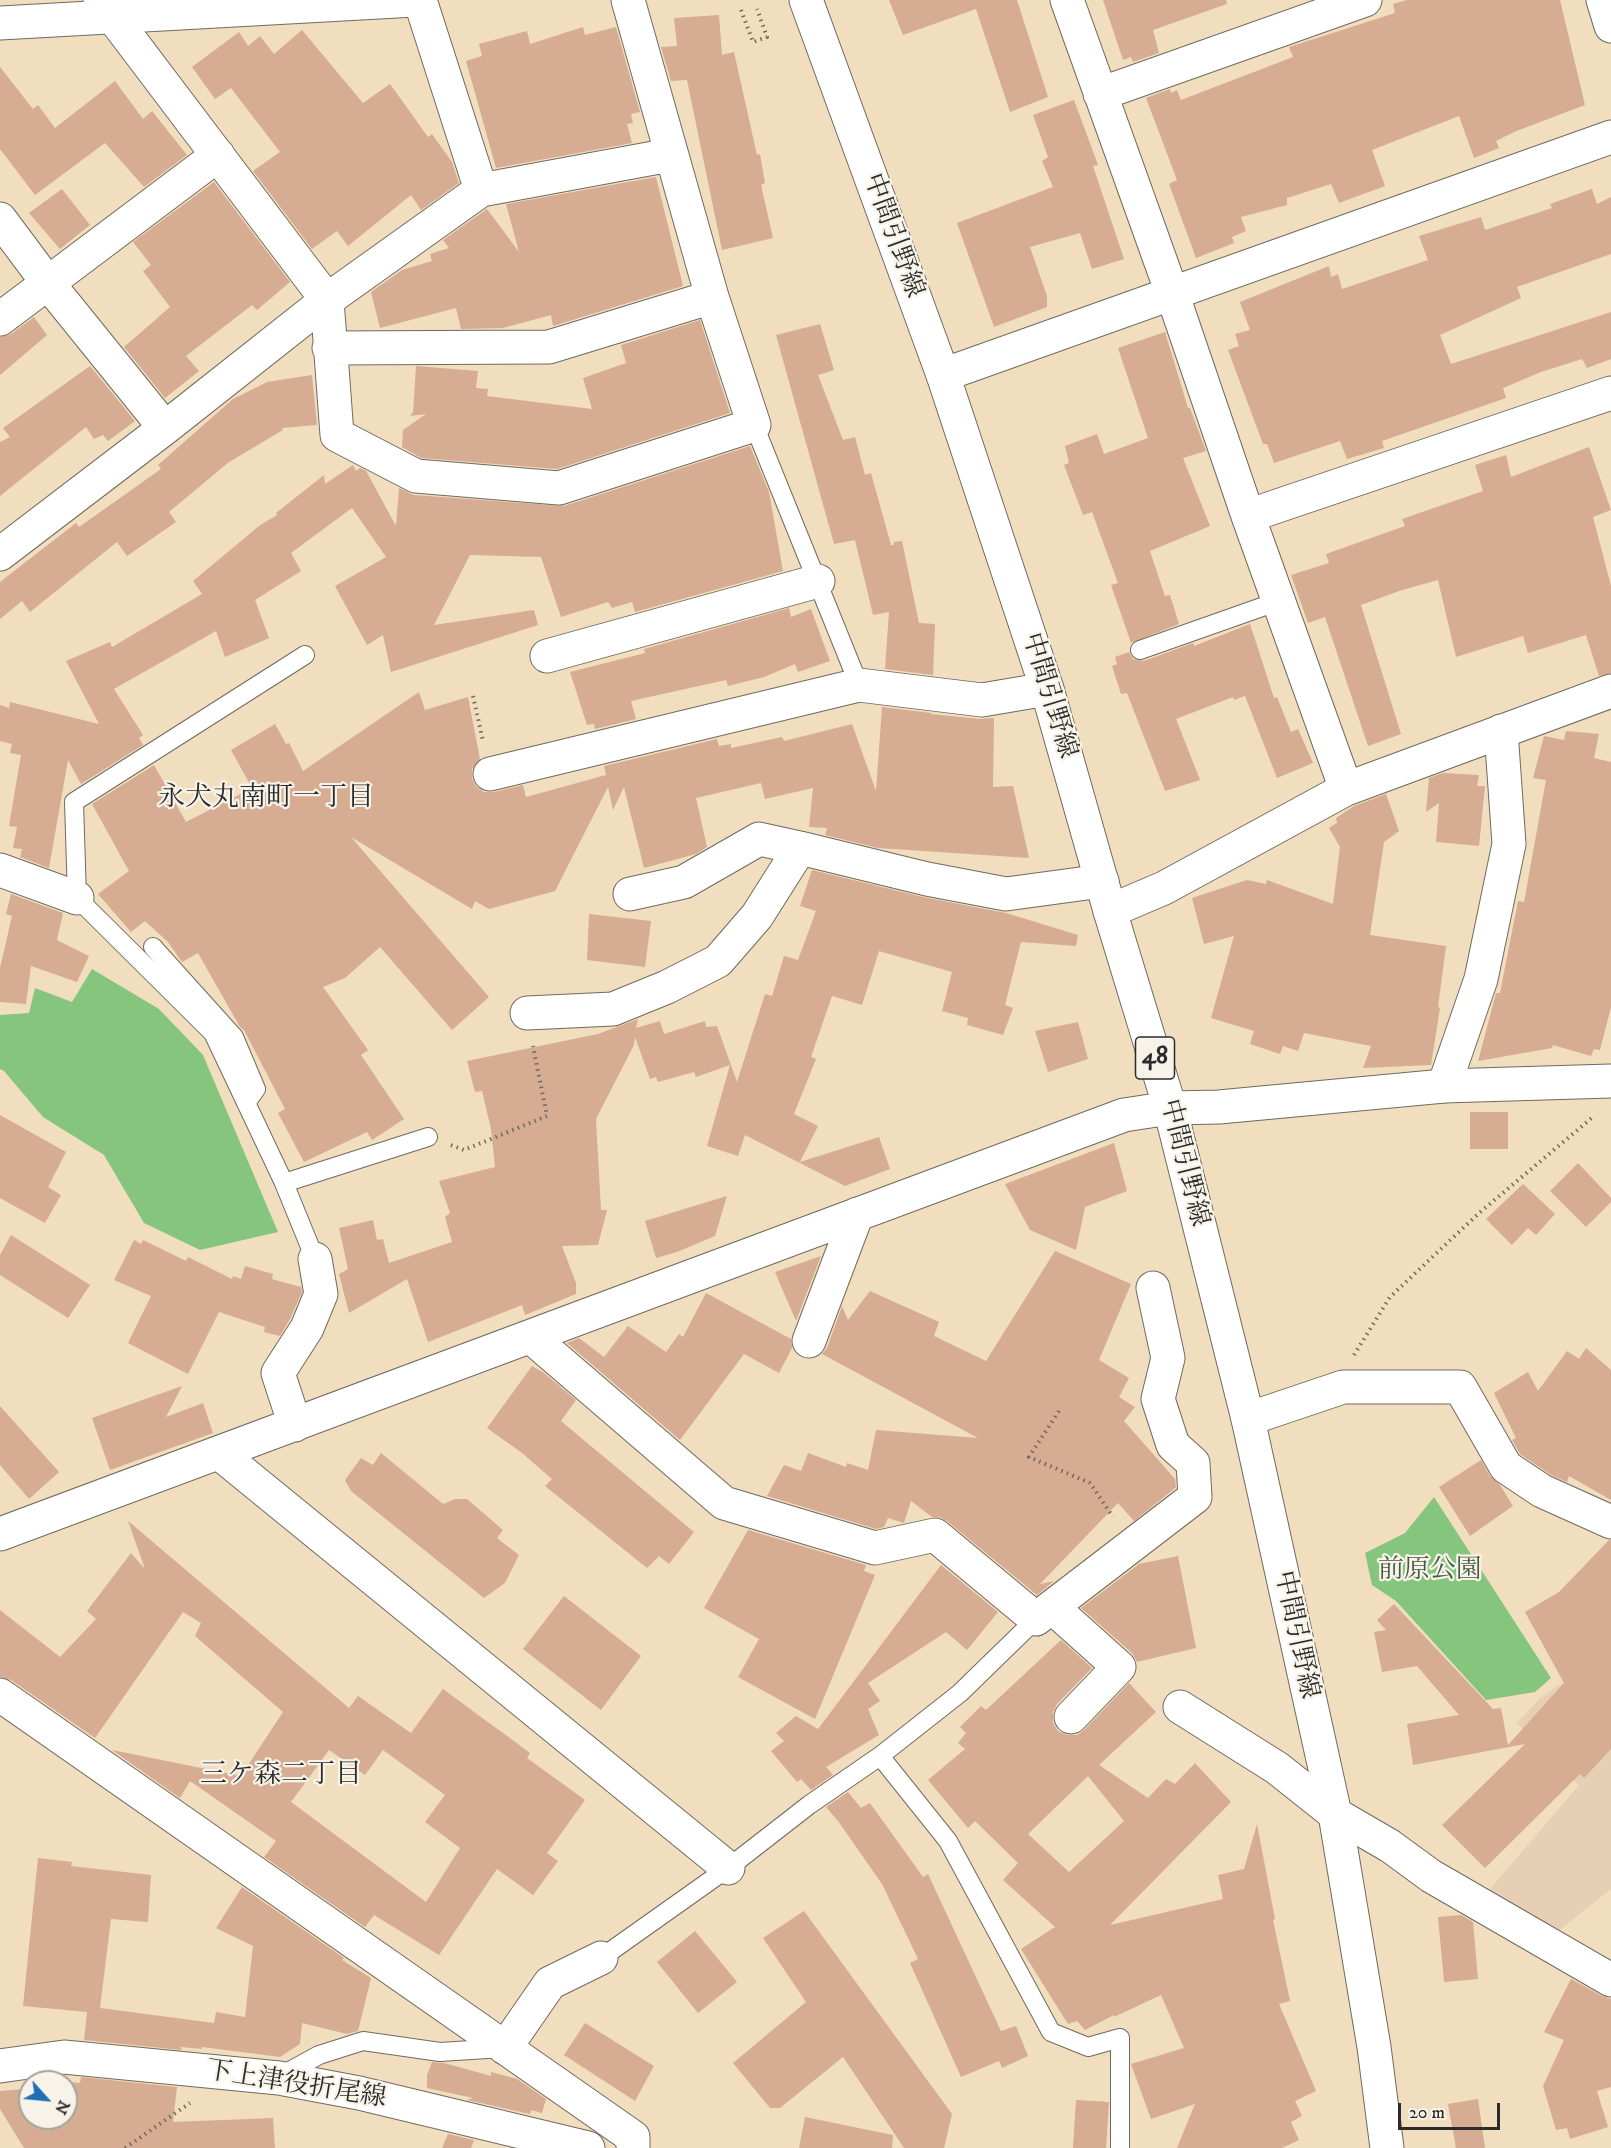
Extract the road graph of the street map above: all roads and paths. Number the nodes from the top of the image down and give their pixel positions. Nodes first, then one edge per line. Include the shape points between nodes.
1 (415, 0) edge
2 (420, 0) edge
3 (628, 0) edge
4 (806, 0) edge
5 (1067, 0) edge
6 (1365, 0) edge
7 (1603, 0) edge
8 (106, 9) edge
9 (757, 9) dead end
10 (741, 10) dead end
11 (0, 23) edge
12 (1611, 26) edge
13 (1100, 94) junction
14 (1611, 137) edge
15 (218, 155) junction
16 (670, 155) junction
17 (480, 190) junction
18 (0, 219) edge
19 (47, 282) junction
20 (1172, 293) junction
21 (712, 297) junction
22 (327, 300) junction
23 (0, 319) edge
24 (329, 348) junction
25 (943, 375) junction
26 (1611, 393) edge
27 (754, 425) junction
28 (165, 429) junction
29 (1248, 516) junction
30 (0, 554) edge
31 (818, 582) junction
32 (1279, 601) junction
33 (1140, 650) dead end
34 (305, 655) dead end
35 (547, 656) dead end
36 (858, 685) junction
37 (1047, 689) junction
38 (1611, 691) edge
39 (473, 696) dead end
40 (1501, 731) junction
41 (488, 762) joint
42 (1346, 789) junction
43 (800, 848) junction
44 (0, 870) edge
45 (630, 894) dead end
46 (1106, 896) junction
47 (77, 898) junction
48 (153, 947) dead end
49 (527, 1013) joint
50 (1444, 1086) junction
51 (1607, 1096) edge
52 (246, 1103) junction
53 (1170, 1108) junction
54 (428, 1137) dead end
55 (464, 1150) dead end
56 (284, 1183) junction
57 (857, 1214) junction
58 (315, 1259) joint
59 (1153, 1288) dead end
60 (531, 1337) junction
61 (809, 1341) dead end
62 (1342, 1387) junction
63 (1059, 1411) dead end
64 (1248, 1419) junction
65 (295, 1425) junction
66 (219, 1453) junction
67 (1611, 1522) edge
68 (3, 1529) edge
69 (1132, 1545) junction
70 (1044, 1613) junction
71 (0, 1695) edge
72 (1180, 1707) dead end
73 (1071, 1717) dead end
74 (880, 1756) junction
75 (1335, 1814) junction
76 (728, 1868) junction
77 (601, 1958) joint
78 (1611, 1980) edge
79 (505, 2048) junction
80 (0, 2066) edge
81 (232, 2074) junction
82 (279, 2078) junction
83 (125, 2148) edge
84 (588, 2148) edge
85 (633, 2148) edge
86 (1120, 2148) edge
87 (1387, 2148) edge

1 - 8 street
2 - 17 street
3 - 16 street
4 - 25 street, 中間引野線 / 48
5 - 13 street
6 - 13 street
7 - 12 street
8 - 11 street
8 - 15 street
9 - 10 path via 767,37 753,42
13 - 20 street
14 - 20 street
15 - 19 street
15 - 22 street
16 - 17 street
16 - 21 street
17 - 22 street
18 - 19 street
19 - 23 street
19 - 28 street
20 - 25 street
20 - 29 street
21 - 24 street via 549,346
21 - 27 street
22 - 24 street
22 - 28 street
24 - 27 street via 337,435 416,476 559,488
25 - 37 street, 中間引野線 / 48
26 - 29 street
27 - 31 lane
28 - 30 street
29 - 32 street
31 - 35 street
31 - 36 lane
32 - 33 lane
32 - 42 street
34 - 47 lane via 74,802
36 - 37 street via 982,700
36 - 41 street
37 - 46 street, 中間引野線 / 48
38 - 40 street
39 - 41 path
40 - 42 street
40 - 50 street via 1509,844 1481,979
42 - 46 street via 1164,888
43 - 45 street via 759,839 684,882
43 - 46 street via 1006,894
43 - 49 street via 757,916 718,961 613,1009
44 - 47 street
46 - 53 street, 中間引野線 / 48
47 - 52 lane via 213,1033
48 - 52 lane via 234,1037 256,1089
49 - 55 path via 547,1116
50 - 51 street
50 - 53 street
51 - 62 path via 1390,1298 1357,1348
52 - 56 lane
53 - 57 street via 1124,1115
53 - 64 street, 中間引野線 / 48
54 - 56 lane
56 - 58 lane
57 - 60 street
57 - 61 street
58 - 65 street via 321,1294 307,1328 278,1374
59 - 69 street via 1168,1358 1158,1399 1173,1444 1193,1463 1195,1497
60 - 65 street
60 - 70 street via 724,1503 875,1548 934,1535
62 - 64 street
62 - 67 street via 1460,1387 1506,1467 1542,1491
63 - 69 path via 1029,1457 1090,1483
64 - 75 street, 中間引野線 / 48
65 - 66 street
66 - 68 street
66 - 76 street
69 - 70 street
70 - 73 street via 1119,1667
70 - 74 lane via 960,1693
71 - 79 street
72 - 75 street via 1277,1768
74 - 76 lane
74 - 86 lane via 948,1841 1051,2032 1088,2047 1120,2038
75 - 78 street via 1431,1876
75 - 87 street, 中間引野線 / 48
76 - 77 lane
77 - 79 street via 550,1983
79 - 82 lane via 440,2052 363,2042 319,2055
79 - 85 street via 633,2137
80 - 81 street, 下上津役折尾線 via 64,2057
81 - 82 street, 下上津役折尾線
81 - 83 path
82 - 84 street, 下上津役折尾線 via 359,2093

